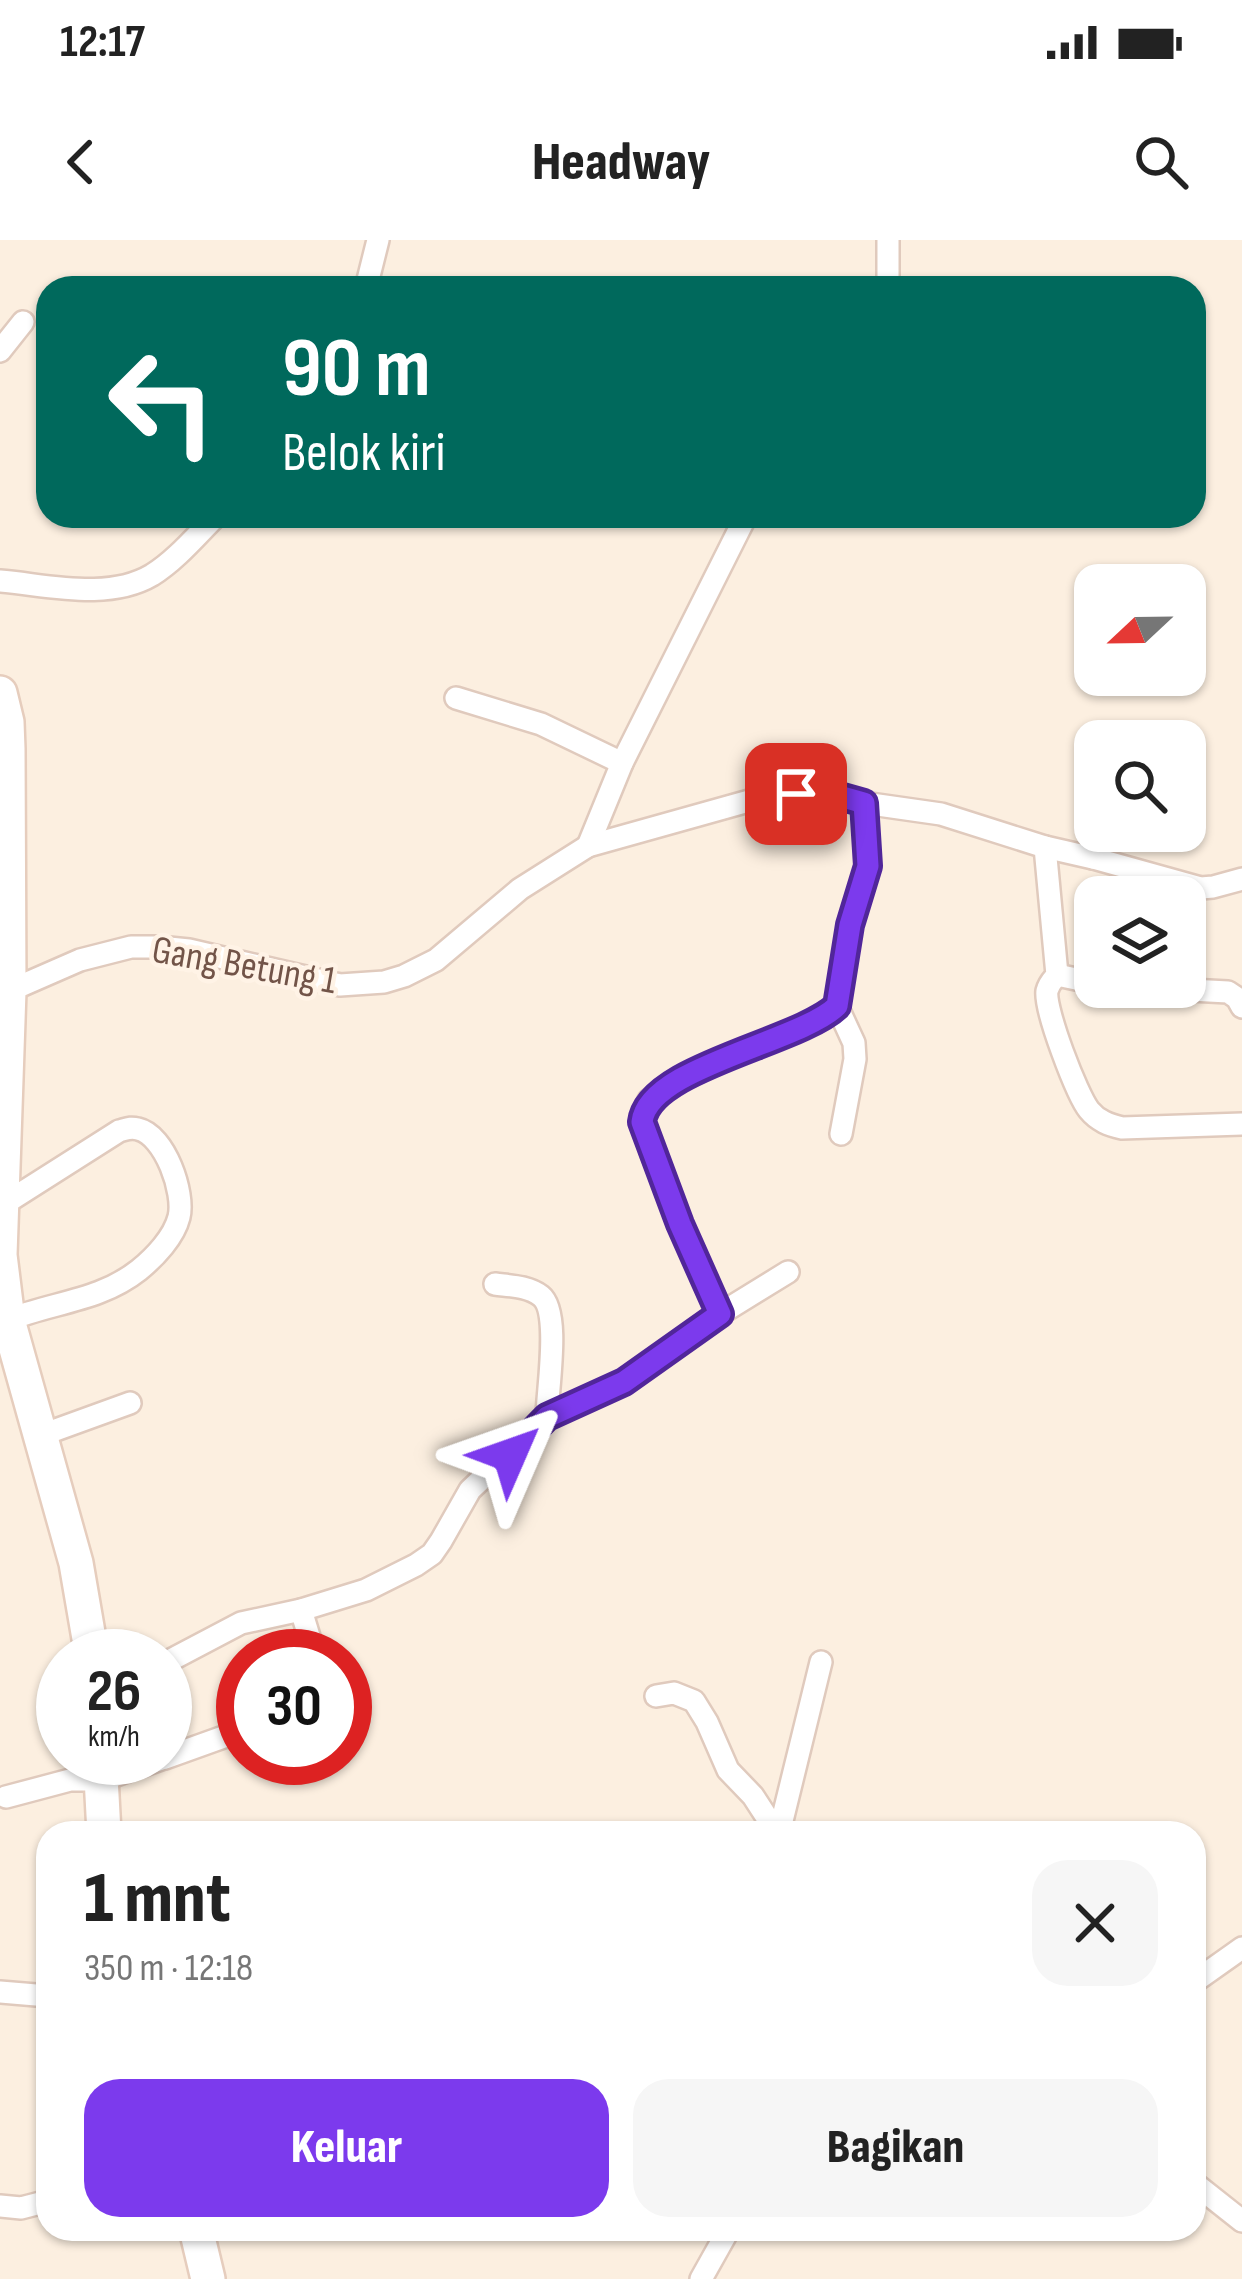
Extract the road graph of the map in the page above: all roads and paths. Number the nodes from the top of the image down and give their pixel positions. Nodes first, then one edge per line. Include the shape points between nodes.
1 (378, 240) edge
2 (888, 240) edge
3 (369, 276) edge
4 (888, 276) edge
5 (23, 322) dead end
6 (0, 350) edge
7 (203, 528) edge
8 (740, 528) edge
9 (0, 581) edge
10 (0, 693) edge
11 (456, 698) dead end
12 (622, 763) junction
13 (864, 803) junction
14 (588, 846) junction
15 (1045, 847) junction
16 (1095, 852) edge
17 (1093, 858) junction
18 (1242, 879) edge
19 (1057, 975) junction
20 (1074, 979) edge
21 (4, 991) edge
22 (1206, 991) edge
23 (837, 1006) junction
24 (1242, 1007) edge
25 (1242, 1124) edge
26 (841, 1134) dead end
27 (1, 1206) edge
28 (788, 1272) dead end
29 (495, 1284) dead end
30 (720, 1314) junction
31 (4, 1317) edge
32 (130, 1402) dead end
33 (547, 1417) junction
34 (39, 1436) junction
35 (301, 1610) junction
36 (87, 1629) edge
37 (307, 1629) edge
38 (192, 1649) edge
39 (821, 1662) dead end
40 (656, 1696) dead end
41 (51, 1785) edge
42 (102, 1785) edge
43 (6, 1797) dead end
44 (103, 1821) edge
45 (770, 1821) edge
46 (781, 1821) edge
47 (1242, 1948) edge
48 (1206, 1974) edge
49 (0, 1992) edge
50 (36, 1995) edge
51 (1206, 2192) edge
52 (36, 2204) edge
53 (0, 2206) edge
54 (1242, 2221) edge
55 (199, 2241) edge
56 (722, 2241) edge
57 (208, 2279) edge
58 (701, 2279) edge

1 - 3 street
2 - 4 street
5 - 6 street
7 - 9 street via 153,574 127,585
8 - 12 street
10 - 21 main road via 8,749
11 - 12 street via 541,724
12 - 14 street
13 - 14 street, Gang Betung 1 via 832,794 756,799
13 - 15 street, Gang Betung 1 via 941,814
13 - 23 street via 868,866
14 - 21 street, Gang Betung 1 via 505,900 436,960 384,982 340,986 159,946 80,960
15 - 17 street, Gang Betung 1
15 - 19 street
16 - 17 street
17 - 18 street, Gang Betung 1 via 1201,888
19 - 20 street
19 - 25 street via 1048,1004 1096,1117 1122,1128
21 - 27 main road
22 - 24 street via 1228,992
23 - 26 street via 855,1059
23 - 30 street via 666,1087 643,1113
27 - 31 main road
27 - 31 street via 129,1128 144,1130 165,1154 180,1201 172,1233 121,1283
28 - 30 street
29 - 33 street via 526,1288 547,1303
30 - 33 street via 624,1382
31 - 34 main road
32 - 34 street
33 - 35 street via 470,1490 432,1554 366,1590
34 - 36 main road
35 - 37 street
35 - 38 street via 241,1623
39 - 46 street
40 - 45 street via 694,1701 728,1770
41 - 43 street
42 - 44 main road
47 - 48 street
49 - 50 street
51 - 54 street
52 - 53 street
55 - 57 main road
56 - 58 street

